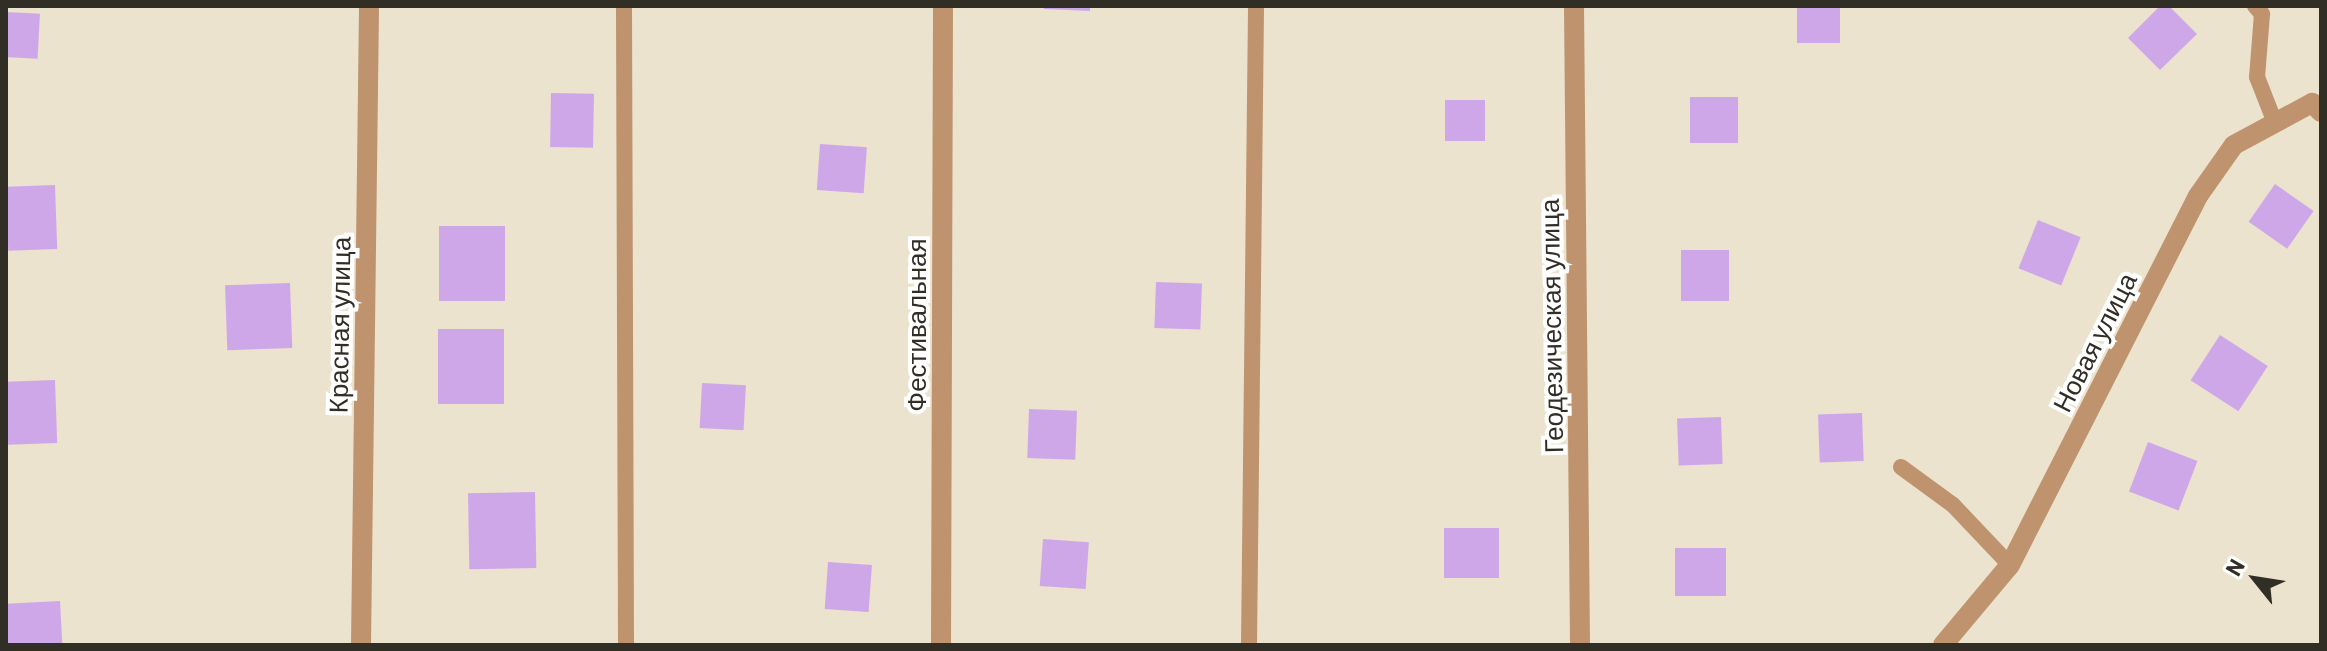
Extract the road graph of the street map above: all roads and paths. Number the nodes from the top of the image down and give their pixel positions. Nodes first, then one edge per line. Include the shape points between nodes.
1 (369, 6) edge
2 (624, 6) edge
3 (943, 6) edge
4 (1256, 6) edge
5 (1574, 6) edge
6 (2255, 6) edge
7 (2321, 112) edge
8 (2275, 123) junction
9 (1901, 467) dead end
10 (2010, 565) junction
11 (361, 645) edge
12 (626, 645) edge
13 (941, 645) edge
14 (1249, 645) edge
15 (1580, 645) edge
16 (1943, 645) edge

1 - 11 street, Красная улица
2 - 12 lane
3 - 13 street, Фестивальная
4 - 14 lane
5 - 15 street, Геодезическая улица
6 - 8 lane via 2262,14 2257,77
7 - 8 street, Новая улица via 2312,103
8 - 10 street, Новая улица via 2234,145 2198,196
9 - 10 lane via 1953,505
10 - 16 street, Новая улица

